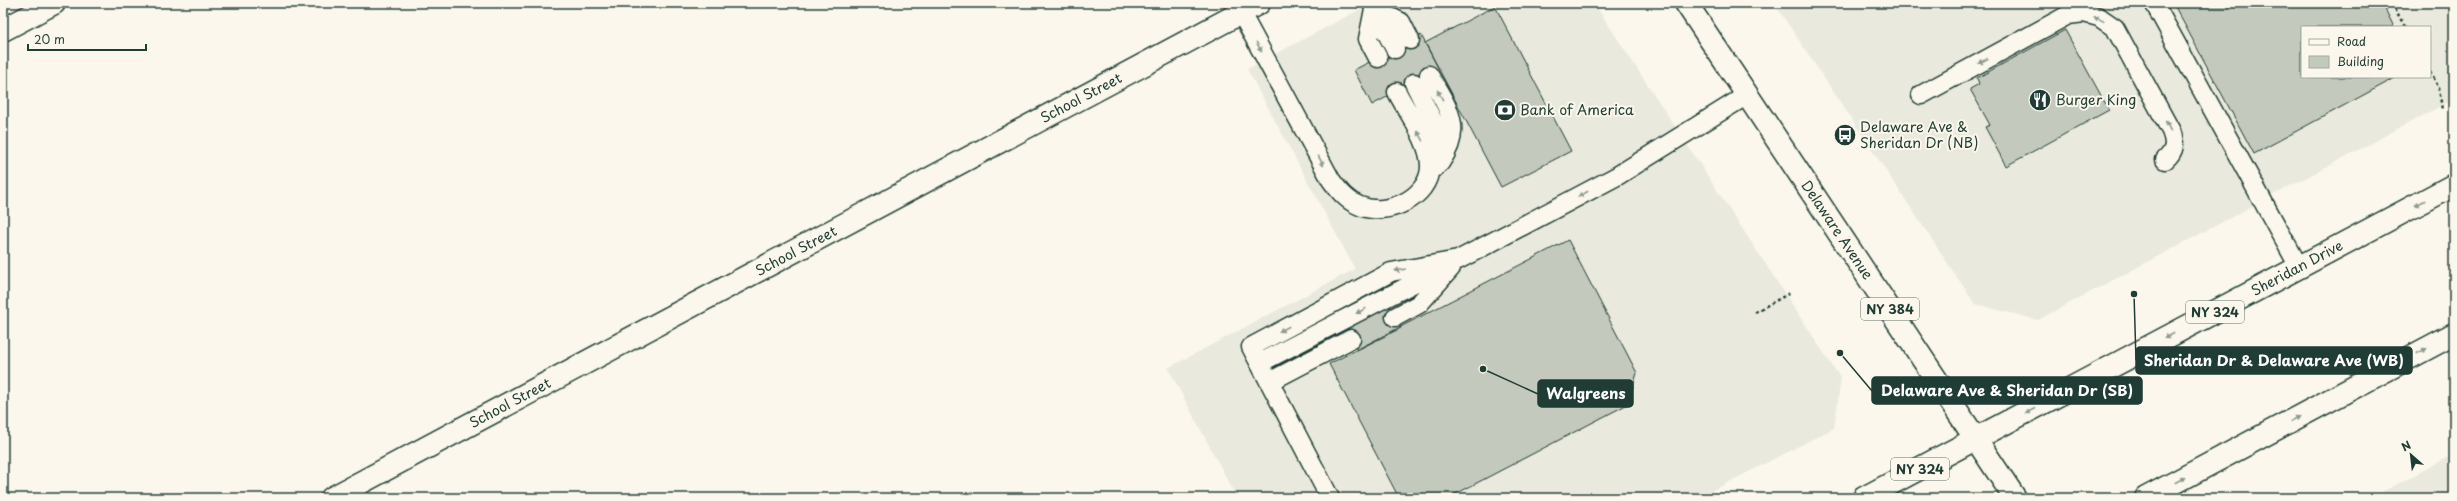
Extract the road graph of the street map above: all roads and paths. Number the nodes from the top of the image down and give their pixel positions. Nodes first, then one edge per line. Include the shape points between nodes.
1 (54, 3) edge
2 (1686, 3) edge
3 (2154, 3) edge
4 (2392, 3) edge
5 (1250, 8) edge
6 (1374, 9) junction
7 (2404, 26) edge
8 (3, 30) edge
9 (1410, 40) dead end
10 (1395, 49) dead end
11 (1378, 58) dead end
12 (2431, 74) edge
13 (1422, 79) dead end
14 (1397, 92) dead end
15 (1747, 94) junction
16 (1921, 95) dead end
17 (2442, 110) dead end
18 (2165, 160) dead end
19 (1424, 184) junction
20 (2454, 184) edge
21 (1458, 260) junction
22 (2299, 267) junction
23 (1790, 293) dead end
24 (1755, 312) dead end
25 (1395, 317) dead end
26 (2454, 334) edge
27 (1351, 339) dead end
28 (1260, 363) junction
29 (1269, 382) junction
30 (1976, 439) junction
31 (332, 498) edge
32 (1330, 498) edge
33 (1864, 498) edge
34 (2015, 498) edge
35 (2146, 498) edge

1 - 8 main road
2 - 15 main road, Delaware Avenue / NY 384
3 - 22 lane
4 - 7 path
5 -> 19 lane via 1331,180 1343,196 1360,206 1377,210 1392,208 1412,198
5 - 31 main road, School Street
6 - 9 lane via 1400,22
6 - 10 lane
6 - 11 lane via 1368,39
12 - 17 path via 2439,88
19 -> 13 lane via 1436,168 1438,131
19 -> 14 lane via 1430,168 1428,150
15 -> 21 lane via 1617,176
15 - 30 main road, Delaware Avenue / NY 384
18 -> 16 lane via 2173,153 2173,136 2119,35 2115,28 2099,17 2084,13 2068,15
20 -> 22 main road, Sheridan Drive / NY 324
21 - 25 lane via 1419,304
21 -> 28 lane
21 -> 28 lane via 1391,272 1251,347
22 -> 30 main road, Sheridan Drive / NY 324
23 - 24 path
35 -> 26 main road
27 - 29 lane
28 - 29 lane
29 - 32 lane
30 - 33 main road, Sheridan Drive / NY 324
30 - 34 main road, Delaware Avenue / NY 384

